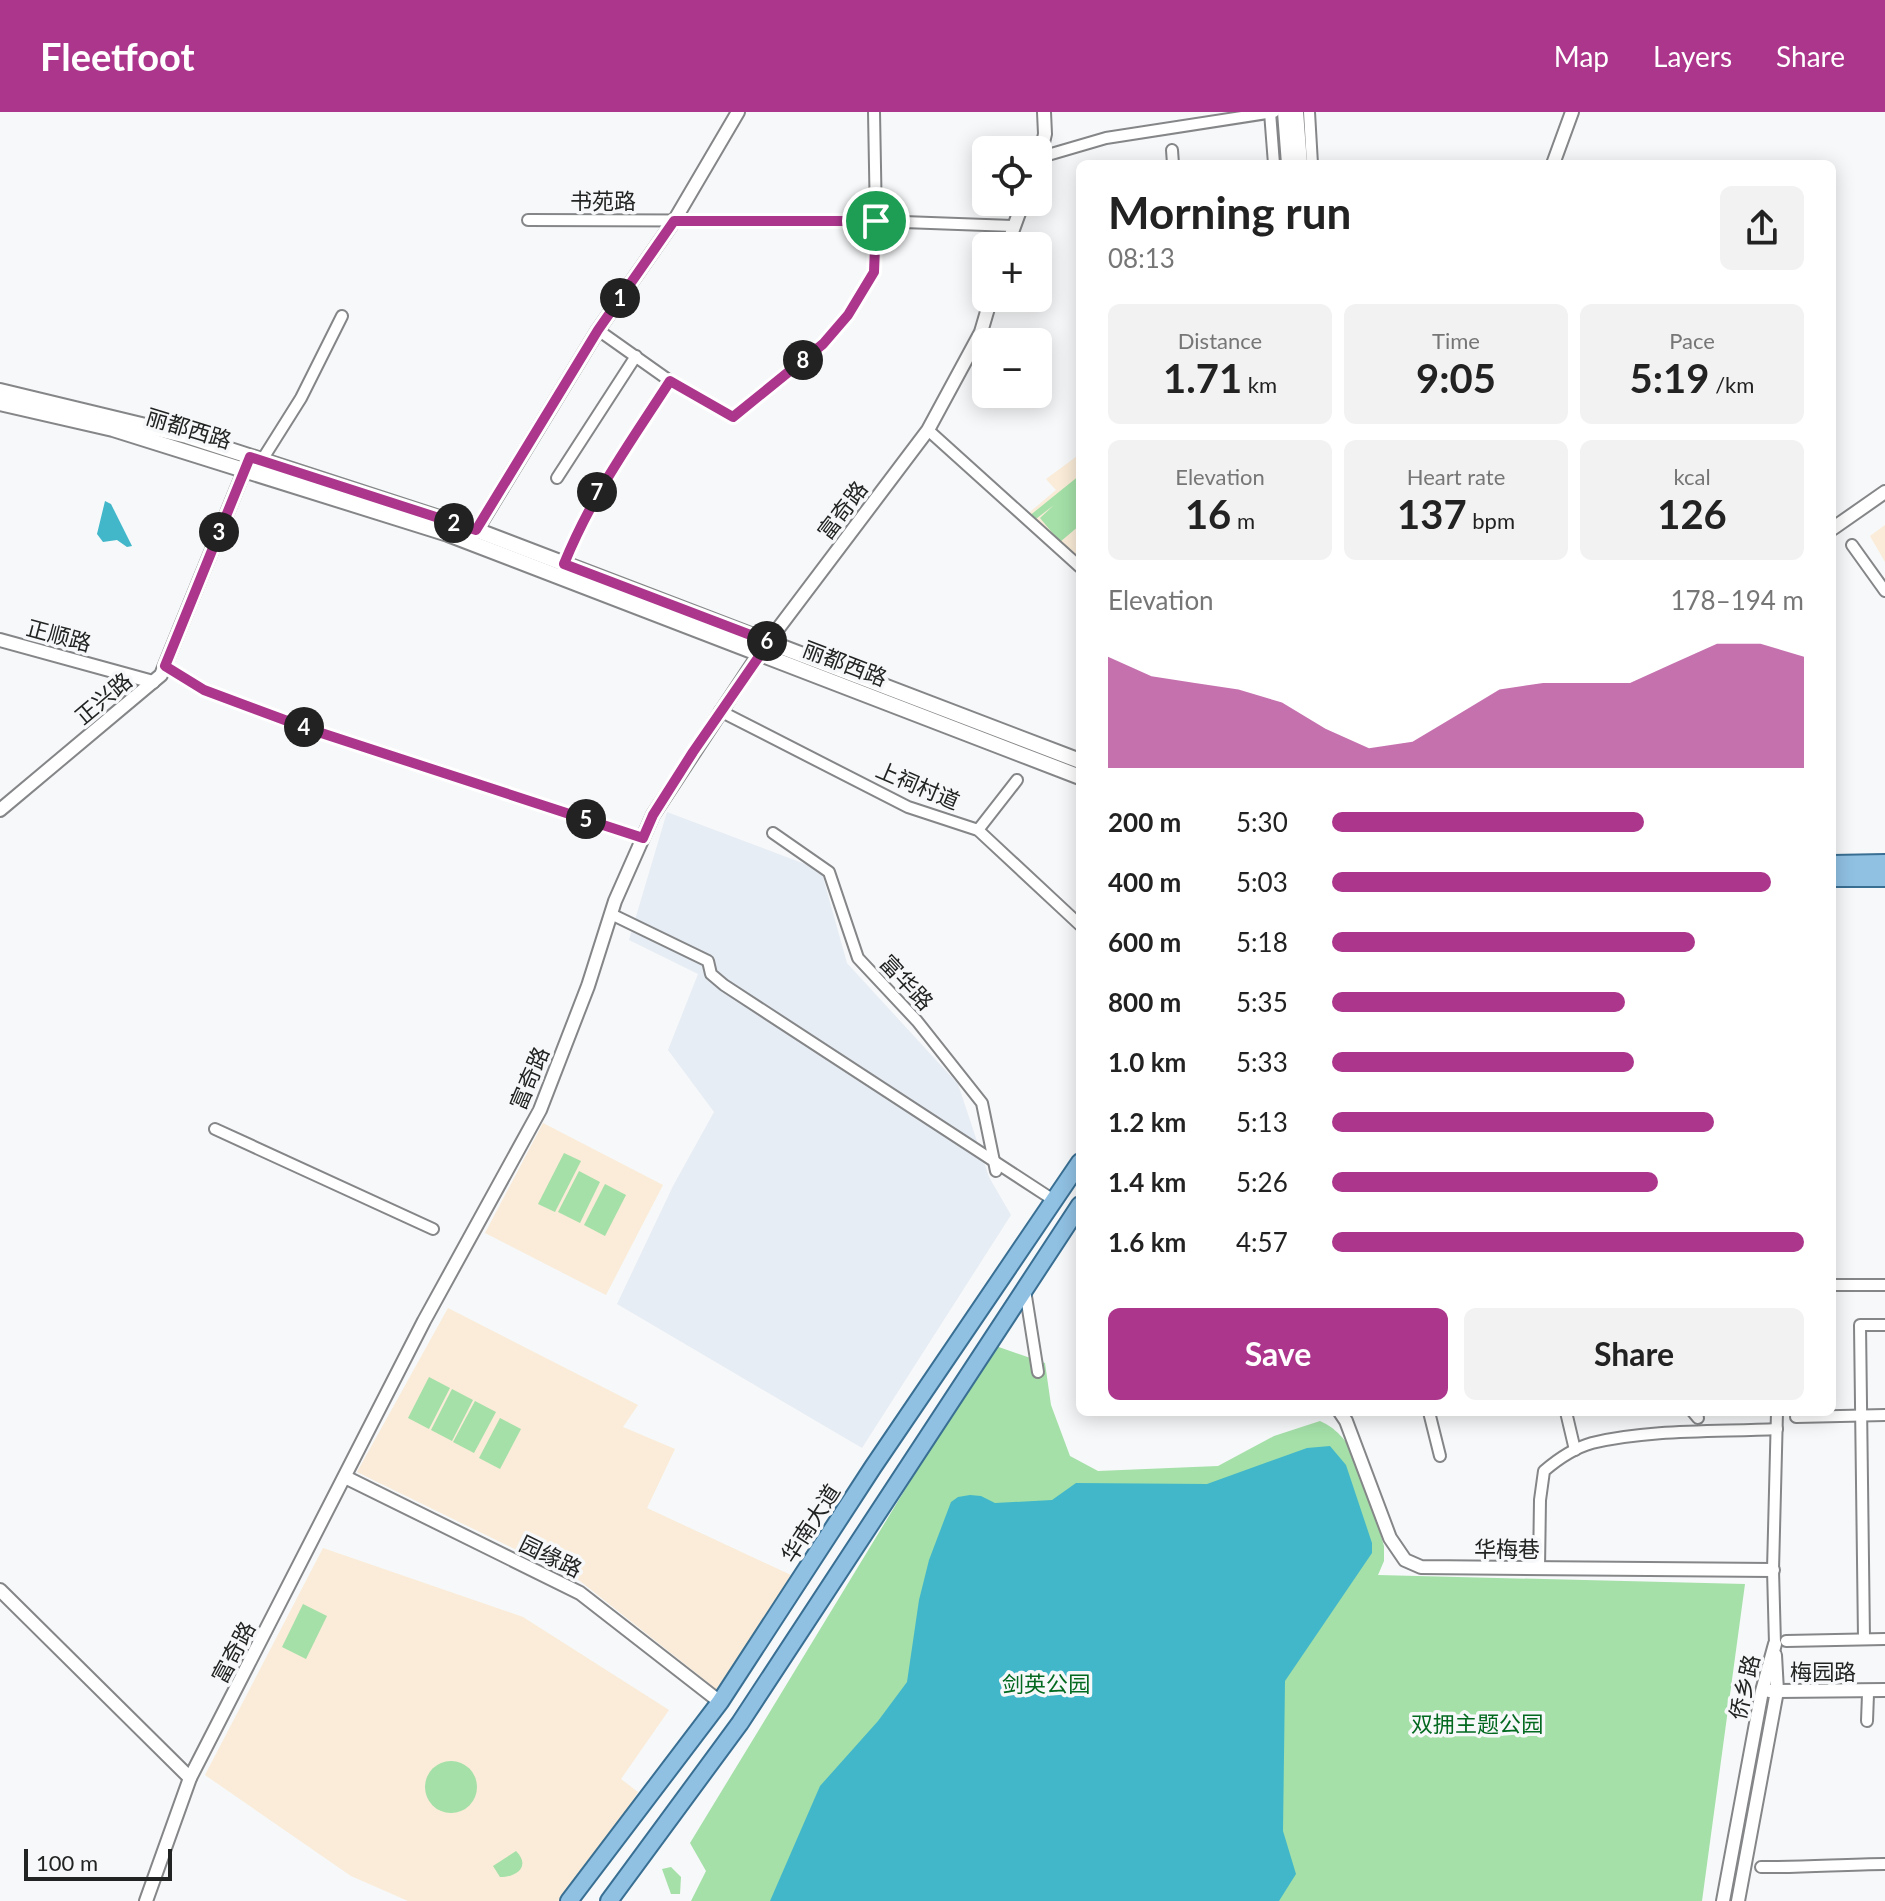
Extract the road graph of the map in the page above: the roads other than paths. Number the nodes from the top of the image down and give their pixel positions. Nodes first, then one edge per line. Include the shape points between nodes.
1 (738, 112) edge
2 (874, 112) edge
3 (1044, 112) edge
4 (1272, 112) edge
5 (1285, 112) edge
6 (1296, 112) edge
7 (1309, 112) edge
8 (1572, 112) edge
9 (1042, 136) edge
10 (1172, 150) dead end
11 (1052, 156) edge
12 (1173, 160) edge
13 (1274, 160) edge
14 (1289, 160) edge
15 (1300, 160) edge
16 (1312, 160) edge
17 (1554, 160) edge
18 (1017, 216) edge
19 (528, 220) dead end
20 (674, 221) junction
21 (876, 221) junction
22 (1013, 226) junction
23 (1011, 232) edge
24 (987, 312) edge
25 (342, 316) dead end
26 (598, 330) junction
27 (636, 356) junction
28 (670, 381) junction
29 (0, 391) edge
30 (0, 403) edge
31 (928, 430) junction
32 (252, 462) junction
33 (557, 478) dead end
34 (1885, 492) edge
35 (1836, 526) edge
36 (473, 536) junction
37 (1852, 545) dead end
38 (1076, 563) edge
39 (564, 564) junction
40 (1885, 591) edge
41 (0, 640) edge
42 (764, 648) junction
43 (165, 666) junction
44 (153, 682) junction
45 (720, 711) junction
46 (1076, 760) edge
47 (1076, 775) edge
48 (1017, 780) dead end
49 (0, 810) edge
50 (978, 830) junction
51 (773, 833) dead end
52 (643, 838) junction
53 (1885, 863) edge
54 (1836, 864) edge
55 (1836, 878) edge
56 (1885, 878) edge
57 (611, 914) junction
58 (1076, 921) edge
59 (215, 1129) dead end
60 (1076, 1168) edge
61 (996, 1171) dead end
62 (1055, 1201) junction
63 (1076, 1211) edge
64 (433, 1229) dead end
65 (1018, 1255) junction
66 (1040, 1267) junction
67 (1836, 1285) edge
68 (1885, 1285) edge
69 (1025, 1290) junction
70 (1885, 1325) edge
71 (1038, 1372) dead end
72 (1860, 1415) junction
73 (1885, 1415) edge
74 (1343, 1416) edge
75 (1430, 1416) edge
76 (1567, 1416) edge
77 (1777, 1416) edge
78 (1828, 1416) edge
79 (1836, 1416) edge
80 (1796, 1417) dead end
81 (1777, 1429) junction
82 (1575, 1450) junction
83 (1440, 1456) dead end
84 (345, 1477) junction
85 (1539, 1568) junction
86 (1773, 1570) junction
87 (0, 1590) edge
88 (1864, 1639) junction
89 (1885, 1639) edge
90 (1780, 1642) junction
91 (1885, 1690) edge
92 (1762, 1691) junction
93 (1777, 1691) junction
94 (1868, 1694) dead end
95 (720, 1702) junction
96 (1867, 1721) dead end
97 (190, 1778) junction
98 (1885, 1864) edge
99 (1761, 1867) dead end
100 (146, 1901) edge
101 (569, 1901) edge
102 (609, 1901) edge
103 (1723, 1901) edge
104 (1738, 1901) edge

1 - 20 street
2 - 21 street
3 - 9 street
4 - 11 street via 1106,138
4 - 13 street
5 - 14 main road
6 - 15 main road
7 - 16 street
8 - 17 street
10 - 12 street
18 - 22 street
19 - 20 street, 书苑路
20 - 21 street, 书苑路
20 - 26 street
21 - 22 street, 书苑路
21 - 28 street via 874,272 848,315 823,344 733,417
22 - 23 street
24 - 31 street, 富奇路
25 - 32 street via 301,398
26 - 27 street
26 - 36 street
27 - 28 street
27 - 33 street
28 - 39 street via 602,483
29 - 32 main road, 丽都西路 via 187,436
30 - 32 main road, 丽都西路
31 - 38 street
31 - 42 street, 富奇路
32 - 36 main road, 丽都西路
32 - 43 street, 正兴路
34 - 35 street
36 - 39 main road, 丽都西路
36 - 42 main road, 丽都西路
37 - 40 street
39 - 42 main road, 丽都西路
41 - 44 street, 正顺路
42 - 45 street, 富奇路
42 - 46 main road, 丽都西路
42 - 47 main road, 丽都西路
43 - 44 street, 正兴路
43 - 52 street via 204,690 309,729
44 - 49 street, 正兴路
45 - 50 street, 上祠村道 via 908,807
45 - 52 street, 富奇路
48 - 50 street
50 - 58 street, 上祠村道
51 - 61 street, 富华路 via 829,872 858,958 982,1103
52 - 57 street, 富奇路
53 - 54 main road
55 - 56 main road
57 - 62 street via 708,961 711,974 724,985
57 - 84 street, 富奇路 via 540,1110
59 - 64 street
60 - 62 main road, 华南大道
62 - 65 main road, 华南大道
63 - 66 main road
65 - 66 main road
65 - 95 main road, 华南大道
66 - 69 main road
67 - 68 street
69 - 71 street
69 - 102 main road via 740,1723
70 - 72 street via 1860,1325
72 - 73 street
72 - 79 street
72 - 88 street
74 - 85 street, 华梅巷 via 1390,1538 1405,1560 1431,1569
75 - 83 street
76 - 82 street
77 - 81 street
78 - 80 street
81 - 82 street via 1642,1436
81 - 86 street
82 - 85 street via 1544,1471
84 - 95 street, 园缘路 via 580,1593
84 - 97 street, 富奇路
85 - 86 street, 华梅巷
86 - 90 street
87 - 97 street
88 - 89 street
88 - 90 street
90 - 92 street, 侨乡路
90 - 93 street, 侨乡路
91 - 93 street, 梅园路
92 - 93 street, 梅园路
92 - 103 street, 侨乡路
93 - 104 street, 侨乡路
94 - 96 street
95 - 101 main road, 华南大道
97 - 100 street, 富奇路
98 - 99 street

